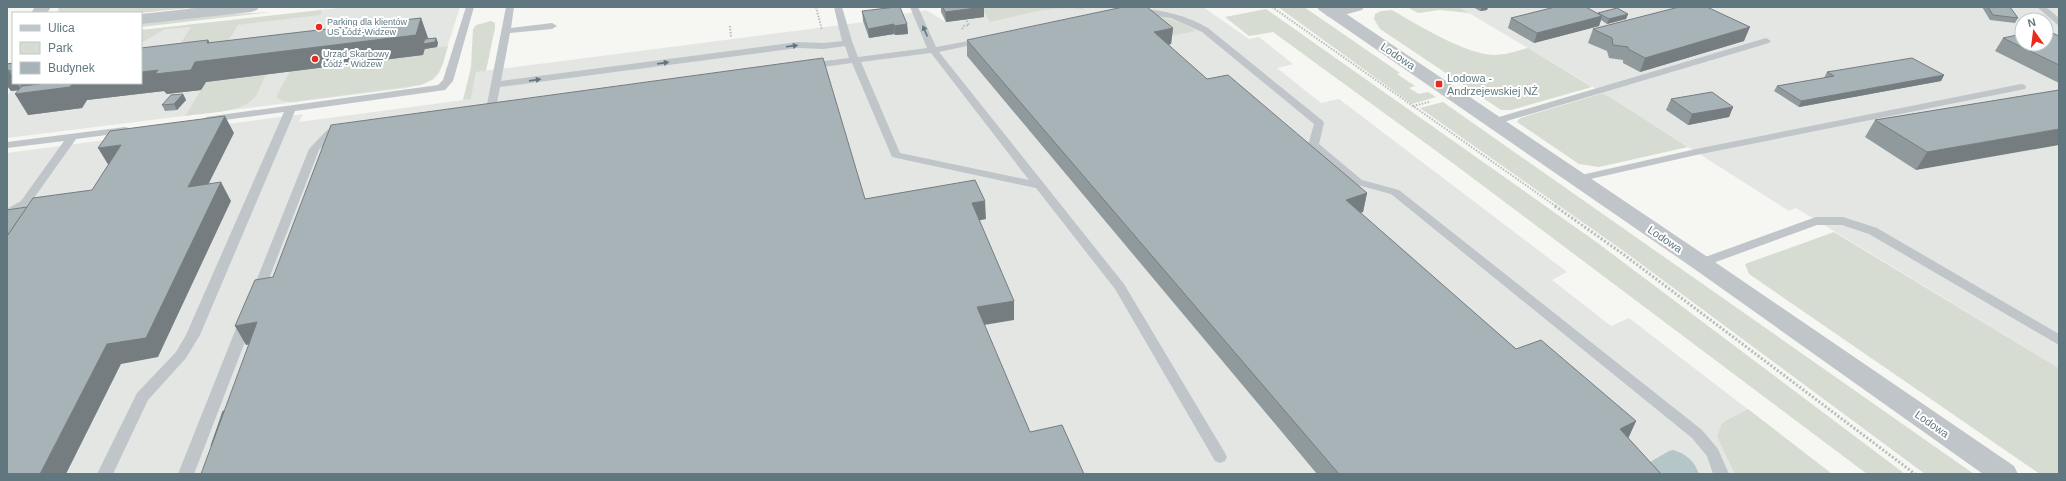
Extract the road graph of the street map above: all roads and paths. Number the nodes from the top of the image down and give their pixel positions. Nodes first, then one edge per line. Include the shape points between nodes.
1 (251, 7) edge
2 (470, 7) edge
3 (510, 7) edge
4 (816, 7) edge
5 (838, 7) edge
6 (914, 7) edge
7 (1272, 7) edge
8 (1356, 7) edge
9 (2041, 7) edge
10 (1329, 10) edge
11 (1123, 12) edge
12 (142, 19) edge
13 (2059, 23) edge
14 (552, 26) dead end
15 (730, 26) dead end
16 (822, 27) dead end
17 (505, 31) junction
18 (994, 38) edge
19 (732, 39) dead end
20 (1766, 41) dead end
21 (848, 43) junction
22 (933, 50) junction
23 (855, 60) junction
24 (795, 68) edge
25 (496, 85) junction
26 (2021, 87) dead end
27 (291, 108) junction
28 (469, 109) edge
29 (197, 120) edge
30 (1493, 122) junction
31 (353, 125) edge
32 (134, 128) edge
33 (72, 137) junction
34 (7, 145) edge
35 (1577, 179) junction
36 (1039, 185) junction
37 (7, 214) edge
38 (1701, 263) junction
39 (2059, 340) edge
40 (1220, 457) dead end
41 (105, 474) edge
42 (186, 474) edge
43 (1721, 474) edge
44 (1915, 474) edge
45 (2004, 474) edge

1 - 12 street
2 - 27 lane via 448,81 441,88
3 - 17 lane
4 - 16 path
5 - 21 lane
22 -> 6 lane
7 - 44 path via 1623,254
8 - 10 street
9 - 13 lane
10 - 30 street, Lodowa
11 - 43 lane via 1150,11 1169,14 1192,21 1205,30 1319,123 1313,145 1358,182 1395,192 1697,434 1713,453
14 - 17 lane
15 - 19 path
17 - 25 lane
18 - 22 lane
20 - 30 lane
21 - 23 lane
25 -> 21 lane via 798,45 824,46
22 - 23 lane
22 - 36 lane
23 - 24 lane
23 - 36 lane via 896,155
25 - 28 lane via 496,106
26 - 35 lane
27 - 29 lane
27 - 41 lane via 193,335 181,355 142,397
30 - 35 street, Lodowa
31 - 42 lane via 331,132 314,149
32 - 33 lane
33 - 34 lane
33 - 37 lane via 25,203
35 - 38 street, Lodowa
36 - 40 lane via 1120,287
38 - 39 lane via 1816,221 1843,221 1873,232
38 - 45 street, Lodowa

